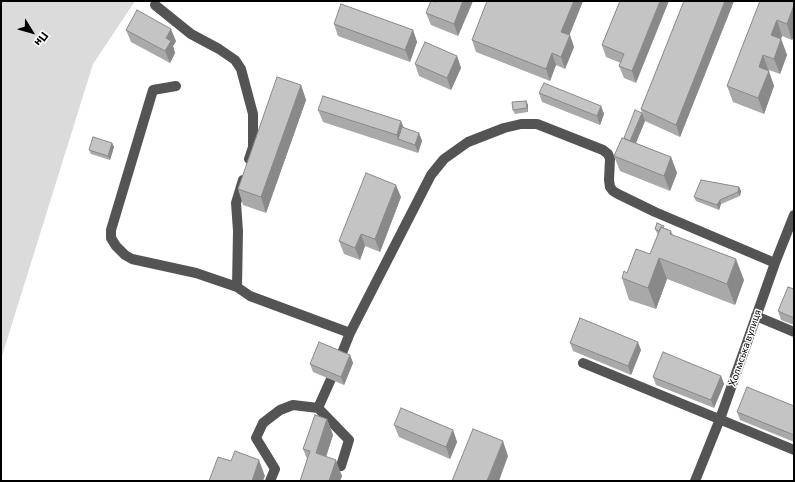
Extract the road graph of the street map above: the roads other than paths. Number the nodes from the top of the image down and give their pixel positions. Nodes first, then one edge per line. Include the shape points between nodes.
1 (155, 5) dead end
2 (176, 86) dead end
3 (794, 214) edge
4 (775, 262) junction
5 (237, 287) junction
6 (756, 316) junction
7 (794, 332) edge
8 (350, 333) junction
9 (340, 358) edge
10 (583, 362) dead end
11 (331, 379) edge
12 (318, 408) junction
13 (720, 419) junction
14 (794, 450) edge
15 (341, 466) dead end
16 (270, 481) edge
17 (696, 481) edge

1 - 5 street via 191,34 235,60 241,69 253,114 253,147 236,203
2 - 5 street via 153,90 111,230 111,238 125,255 132,259 196,273
3 - 4 street, Холмська вулиця
4 - 6 street, Холмська вулиця
4 - 8 street via 618,194 610,187 610,159 603,150 537,124 521,124 468,142 444,159 431,175
5 - 8 street via 250,296
6 - 7 street
6 - 13 street, Холмська вулиця
8 - 9 street
10 - 13 street
11 - 12 street
12 - 15 street via 349,440
12 - 16 street via 293,405 280,410 262,423 256,438 275,469
13 - 14 street
13 - 17 street, Холмська вулиця

